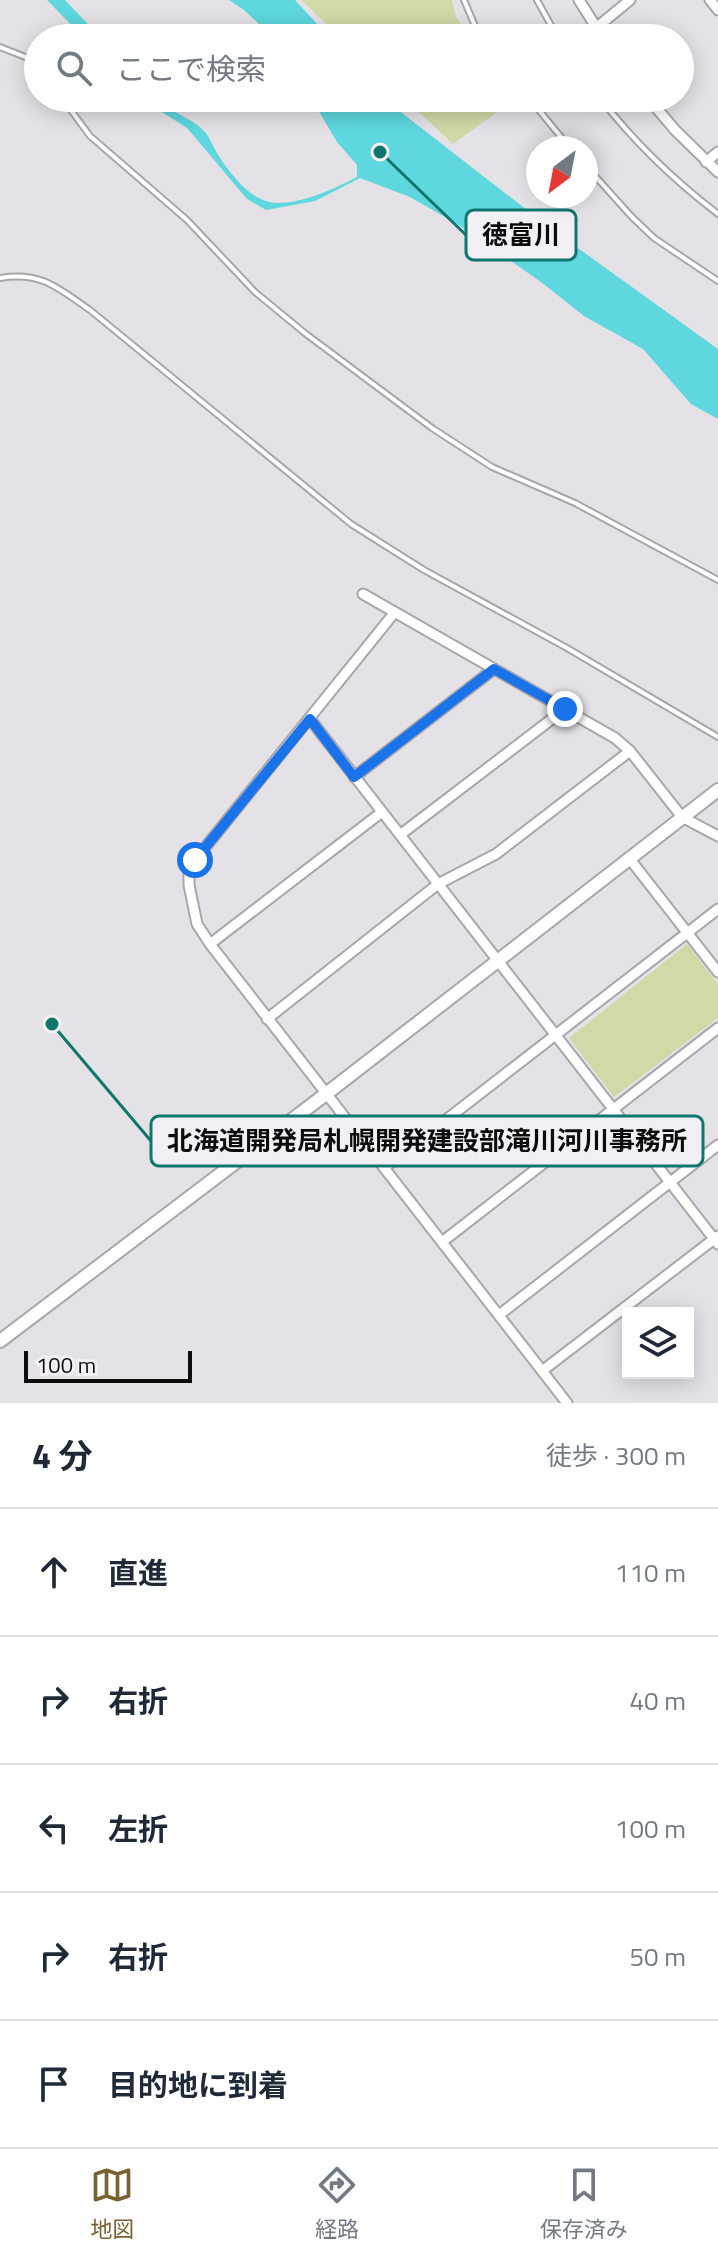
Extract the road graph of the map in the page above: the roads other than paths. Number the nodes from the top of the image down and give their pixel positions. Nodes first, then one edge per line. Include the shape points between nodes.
1 (464, 0) edge
2 (537, 0) edge
3 (579, 0) edge
4 (630, 0) edge
5 (710, 0) edge
6 (718, 10) edge
7 (474, 24) edge
8 (550, 24) edge
9 (594, 24) edge
10 (601, 24) edge
11 (0, 47) edge
12 (24, 56) edge
13 (72, 112) edge
14 (540, 112) edge
15 (611, 112) edge
16 (661, 112) edge
17 (560, 136) edge
18 (718, 152) edge
19 (706, 162) junction
20 (718, 172) edge
21 (598, 179) edge
22 (718, 214) edge
23 (0, 278) edge
24 (718, 281) edge
25 (718, 580) edge
26 (363, 594) dead end
27 (395, 612) junction
28 (494, 669) junction
29 (565, 709) junction
30 (310, 719) junction
31 (718, 737) edge
32 (630, 751) junction
33 (354, 777) junction
34 (718, 790) edge
35 (382, 812) junction
36 (682, 817) junction
37 (400, 835) junction
38 (718, 836) edge
39 (629, 858) junction
40 (438, 884) junction
41 (718, 909) edge
42 (688, 933) junction
43 (210, 944) junction
44 (498, 960) junction
45 (718, 972) edge
46 (267, 1019) junction
47 (718, 1028) edge
48 (556, 1034) junction
49 (326, 1094) junction
50 (614, 1109) junction
51 (718, 1145) edge
52 (384, 1168) junction
53 (670, 1182) junction
54 (717, 1240) edge
55 (442, 1242) junction
56 (499, 1315) junction
57 (0, 1341) edge
58 (542, 1371) junction
59 (567, 1403) edge

1 - 7 lane
2 - 8 lane
3 - 9 street
4 - 10 street
5 - 6 street
11 - 12 lane
13 - 25 lane via 90,136 187,220 255,292 432,428 492,467 575,503
14 - 17 lane
15 - 22 lane via 686,190
16 - 19 street
18 - 19 street
19 - 20 street
21 - 24 lane via 654,238
23 - 31 lane via 16,275 52,283 351,524
26 - 27 street
27 - 28 street
27 - 30 street
28 - 29 street
28 - 33 street
29 - 32 street
29 - 37 street
30 - 33 street
30 - 43 street via 189,871 197,924
32 - 36 street
32 - 40 street via 496,854
33 - 35 street
34 - 36 street
35 - 37 street
35 - 43 street
36 - 38 street
36 - 39 street
37 - 40 street
39 - 42 street
39 - 44 street
40 - 44 street
40 - 46 street
41 - 42 street
42 - 45 street
42 - 48 street
43 - 46 street
44 - 48 street
44 - 49 street
46 - 49 street
47 - 50 street
48 - 50 street
48 - 52 street
49 - 52 street
49 - 57 street
50 - 53 street
50 - 55 street
51 - 53 street
52 - 55 street
53 - 54 street
53 - 56 street
54 - 58 street
55 - 56 street
56 - 58 street
58 - 59 street

